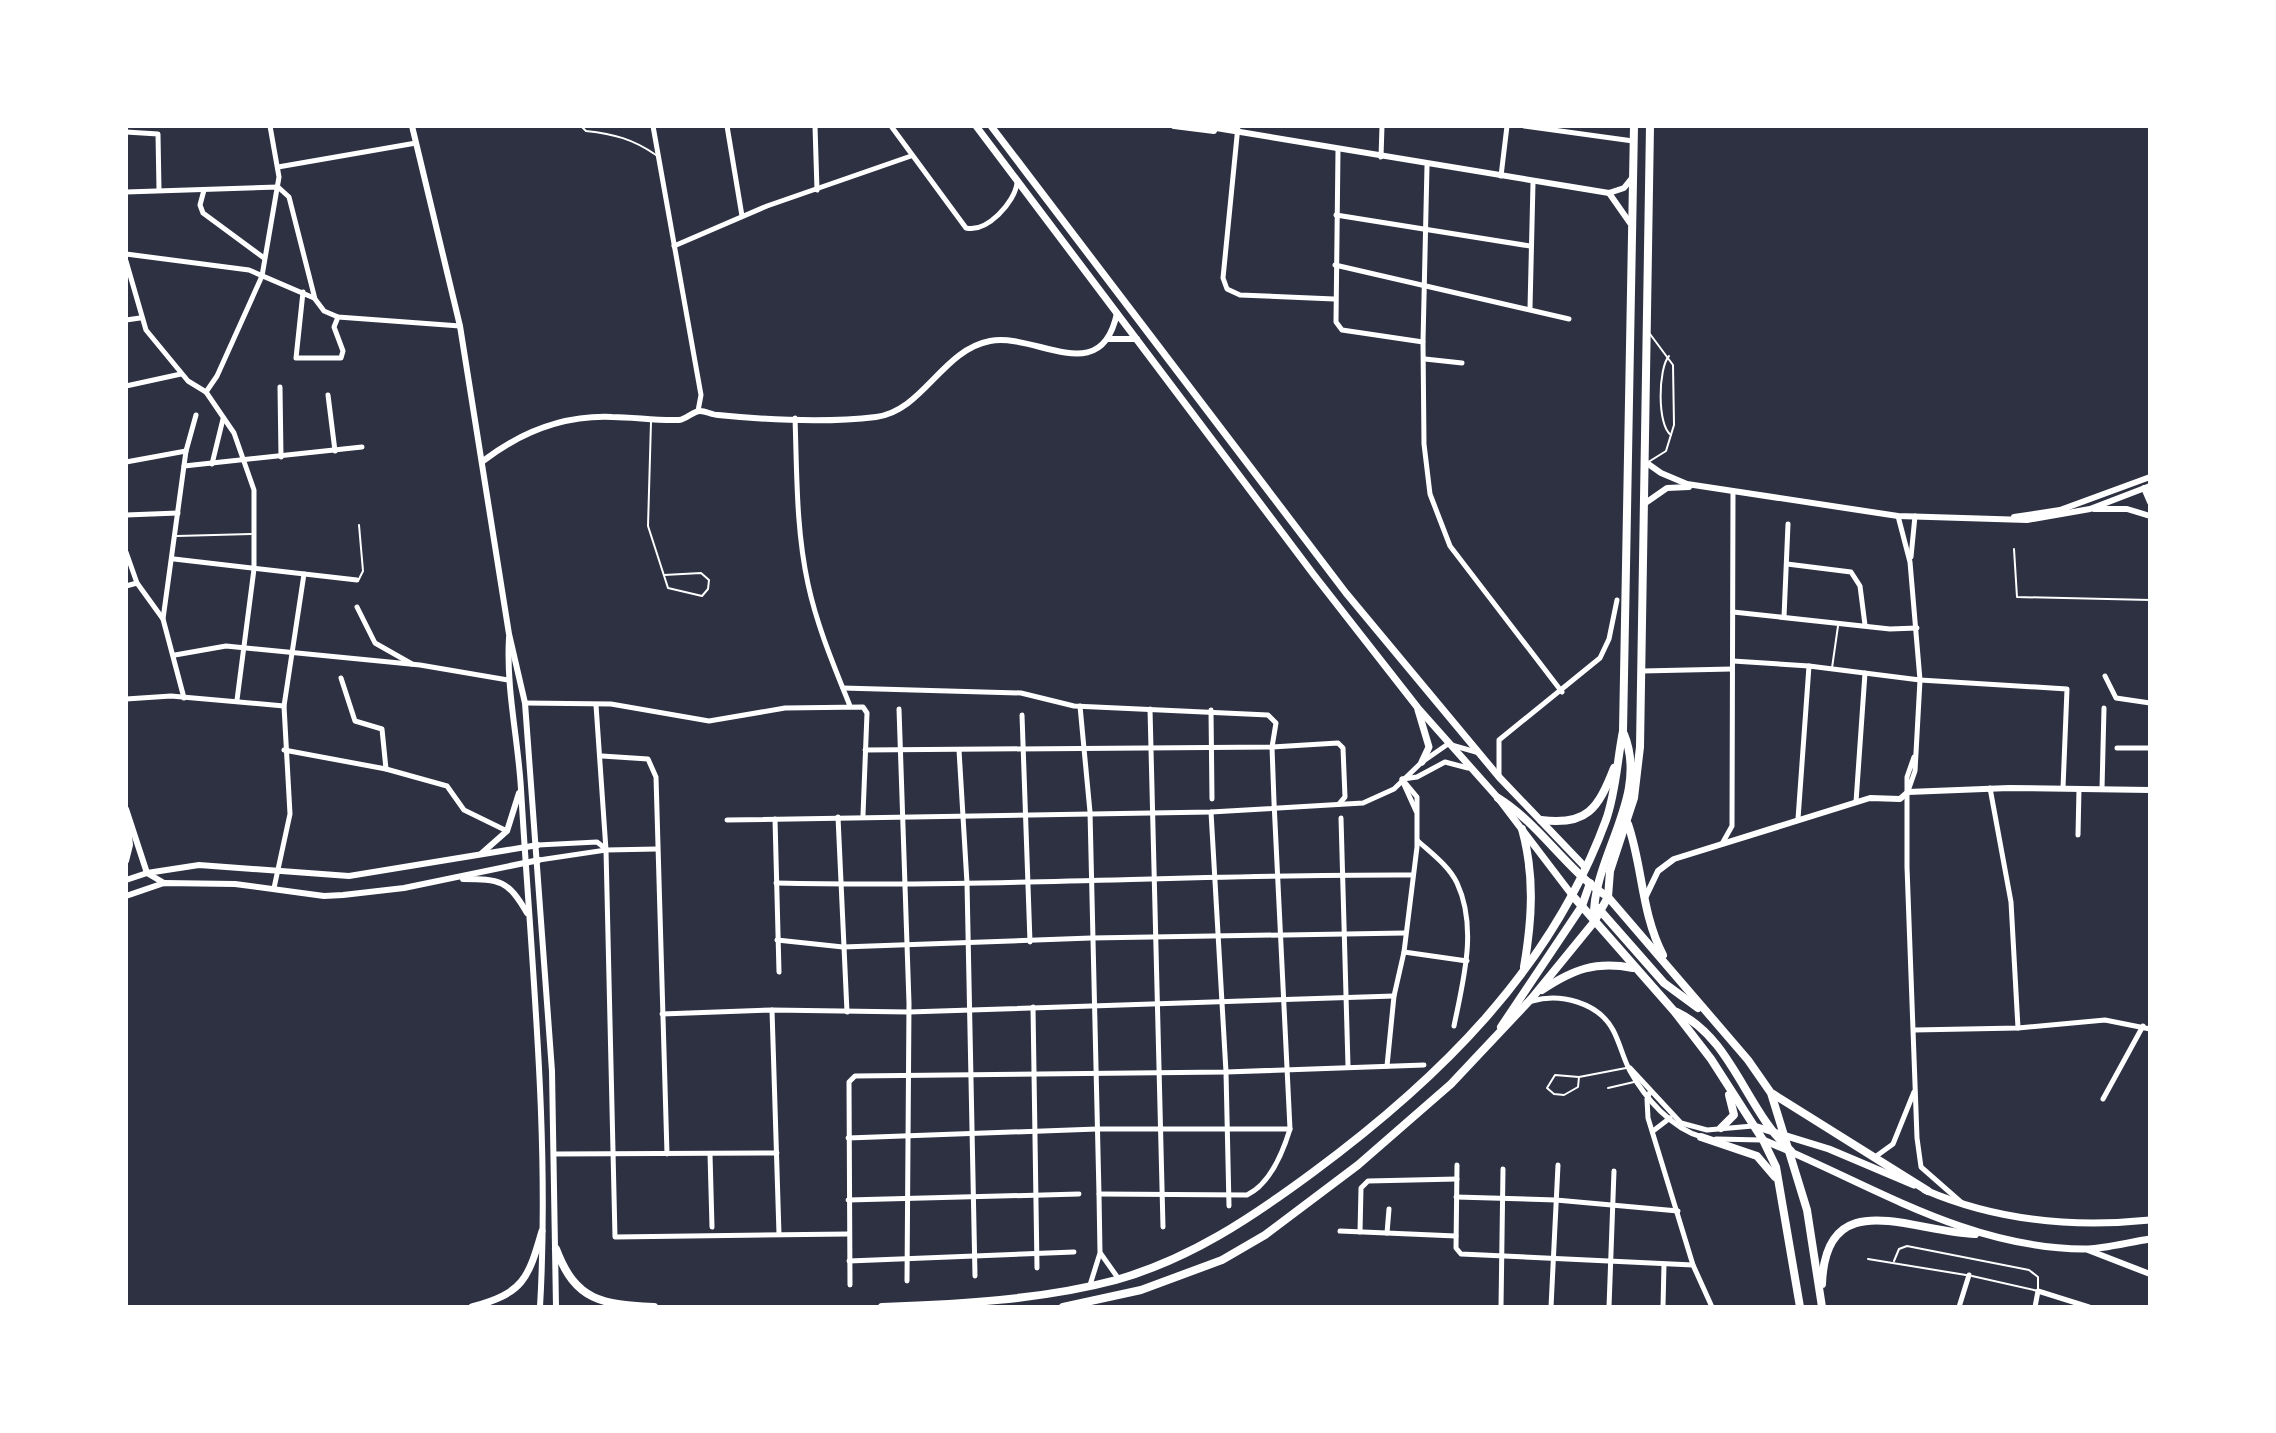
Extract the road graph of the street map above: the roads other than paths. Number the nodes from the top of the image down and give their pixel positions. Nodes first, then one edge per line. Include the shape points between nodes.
1 (270, 126) edge
2 (412, 126) edge
3 (581, 126) edge
4 (653, 126) edge
5 (727, 126) edge
6 (815, 126) edge
7 (891, 126) edge
8 (976, 126) edge
9 (991, 126) edge
10 (1174, 126) edge
11 (1204, 126) edge
12 (1382, 126) edge
13 (1507, 126) edge
14 (1524, 126) edge
15 (1634, 126) edge
16 (1650, 126) edge
17 (1237, 130) edge
18 (1222, 131) junction
19 (126, 132) edge
20 (1633, 141) junction
21 (416, 143) junction
22 (1338, 150) junction
23 (657, 156) junction
24 (911, 156) junction
25 (1381, 157) junction
26 (1427, 166) junction
27 (278, 167) junction
28 (1634, 175) junction
29 (1501, 177) junction
30 (1017, 183) junction
31 (1533, 183) junction
32 (278, 187) junction
33 (159, 190) junction
34 (204, 190) junction
35 (817, 190) junction
36 (126, 192) edge
37 (1609, 193) junction
38 (1336, 215) junction
39 (742, 216) junction
40 (1425, 228) junction
41 (1632, 228) junction
42 (674, 246) junction
43 (1530, 246) junction
44 (126, 254) edge
45 (264, 258) junction
46 (126, 261) edge
47 (1335, 265) junction
48 (262, 276) junction
49 (1425, 286) junction
50 (303, 292) junction
51 (315, 299) junction
52 (1334, 299) junction
53 (1530, 308) junction
54 (1117, 313) junction
55 (338, 317) junction
56 (140, 318) junction
57 (1569, 319) dead end
58 (126, 320) edge
59 (460, 326) junction
60 (1647, 330) junction
61 (1109, 339) junction
62 (1137, 339) junction
63 (1423, 342) junction
64 (1669, 356) junction
65 (1425, 359) junction
66 (1462, 363) dead end
67 (181, 374) junction
68 (126, 386) edge
69 (280, 387) dead end
70 (206, 392) junction
71 (328, 395) dead end
72 (698, 411) junction
73 (196, 415) dead end
74 (795, 417) junction
75 (223, 419) junction
76 (651, 419) junction
77 (1672, 436) junction
78 (362, 447) dead end
79 (186, 451) junction
80 (335, 451) junction
81 (281, 457) junction
82 (247, 460) junction
83 (483, 461) junction
84 (1644, 461) junction
85 (126, 462) edge
86 (212, 464) junction
87 (184, 466) junction
88 (2147, 481) edge
89 (1701, 486) junction
90 (1733, 490) junction
91 (2150, 502) edge
92 (1644, 504) junction
93 (2091, 509) junction
94 (178, 513) junction
95 (126, 515) edge
96 (1898, 516) junction
97 (1915, 516) junction
98 (2150, 516) edge
99 (2014, 517) junction
100 (1788, 524) dead end
101 (359, 525) dead end
102 (254, 534) junction
103 (176, 536) junction
104 (2014, 549) dead end
105 (126, 552) edge
106 (174, 559) junction
107 (1910, 562) junction
108 (1787, 564) junction
109 (254, 569) junction
110 (304, 574) junction
111 (664, 575) junction
112 (357, 580) joint
113 (137, 583) junction
114 (126, 586) edge
115 (1617, 600) dead end
116 (2150, 600) edge
117 (357, 607) dead end
118 (1733, 612) junction
119 (1784, 617) junction
120 (163, 619) junction
121 (1838, 622) junction
122 (1865, 625) junction
123 (1917, 628) junction
124 (509, 634) junction
125 (242, 649) junction
126 (293, 652) junction
127 (175, 655) junction
128 (1733, 661) junction
129 (412, 665) junction
130 (1809, 666) junction
131 (1732, 669) junction
132 (1832, 669) junction
133 (1642, 671) junction
134 (1865, 673) junction
135 (2105, 676) dead end
136 (341, 678) dead end
137 (508, 680) junction
138 (1920, 680) junction
139 (843, 688) junction
140 (1562, 692) junction
141 (184, 698) junction
142 (126, 699) edge
143 (237, 700) junction
144 (525, 703) junction
145 (2150, 703) edge
146 (596, 705) junction
147 (284, 706) junction
148 (850, 706) junction
149 (1080, 706) junction
150 (1418, 708) junction
151 (2104, 708) dead end
152 (899, 709) dead end
153 (1150, 709) junction
154 (1211, 710) junction
155 (1022, 715) dead end
156 (1623, 731) junction
157 (1448, 744) junction
158 (1086, 747) junction
159 (1151, 747) junction
160 (1272, 747) junction
161 (1211, 748) junction
162 (2117, 748) dead end
163 (2150, 748) edge
164 (284, 750) junction
165 (865, 750) junction
166 (959, 750) junction
167 (900, 751) junction
168 (1024, 751) junction
169 (602, 756) junction
170 (1482, 756) junction
171 (1618, 760) junction
172 (1422, 762) junction
173 (1471, 768) junction
174 (386, 769) junction
175 (1499, 777) junction
176 (1402, 779) junction
177 (521, 786) junction
178 (1990, 788) junction
179 (2063, 788) junction
180 (2079, 789) junction
181 (2102, 789) junction
182 (2150, 790) edge
183 (1908, 792) junction
184 (1498, 798) junction
185 (1212, 799) dead end
186 (1856, 802) junction
187 (1338, 805) junction
188 (126, 809) edge
189 (1276, 810) junction
190 (1152, 811) junction
191 (1090, 812) junction
192 (1211, 812) junction
193 (1417, 813) junction
194 (1027, 814) junction
195 (863, 815) junction
196 (838, 817) junction
197 (965, 817) junction
198 (902, 818) junction
199 (1341, 818) dead end
200 (775, 819) junction
201 (1798, 819) junction
202 (727, 820) dead end
203 (1541, 820) junction
204 (1628, 824) junction
205 (1522, 829) junction
206 (507, 831) junction
207 (2078, 835) dead end
208 (1417, 840) junction
209 (1723, 843) junction
210 (538, 845) junction
211 (523, 847) junction
212 (657, 849) junction
213 (606, 850) junction
214 (480, 855) junction
215 (539, 860) junction
216 (126, 861) edge
217 (524, 862) junction
218 (1586, 868) junction
219 (277, 870) junction
220 (147, 873) junction
221 (1216, 875) junction
222 (1279, 875) junction
223 (1343, 875) junction
224 (1412, 875) junction
225 (1154, 876) junction
226 (1581, 877) junction
227 (451, 879) junction
228 (126, 880) edge
229 (1029, 882) junction
230 (1089, 882) junction
231 (164, 883) junction
232 (776, 883) junction
233 (967, 883) junction
234 (839, 884) junction
235 (905, 884) junction
236 (1595, 886) junction
237 (274, 888) junction
238 (1572, 895) junction
239 (126, 896) edge
240 (1608, 897) junction
241 (1590, 905) junction
242 (1644, 907) junction
243 (529, 916) junction
244 (1594, 922) junction
245 (1405, 933) junction
246 (1345, 934) junction
247 (1280, 935) junction
248 (1218, 937) junction
249 (1091, 938) junction
250 (1156, 938) junction
251 (777, 940) junction
252 (1030, 942) junction
253 (968, 945) junction
254 (907, 946) junction
255 (843, 947) junction
256 (1404, 952) junction
257 (1467, 961) junction
258 (1635, 968) junction
259 (1670, 970) junction
260 (779, 972) dead end
261 (1523, 973) junction
262 (1394, 996) junction
263 (1347, 998) junction
264 (1529, 1000) junction
265 (1160, 1001) junction
266 (1221, 1001) junction
267 (1285, 1001) junction
268 (1094, 1003) junction
269 (969, 1007) junction
270 (1033, 1007) junction
271 (772, 1010) junction
272 (1674, 1011) junction
273 (847, 1012) junction
274 (909, 1012) junction
275 (1705, 1012) junction
276 (662, 1014) junction
277 (1454, 1026) dead end
278 (2143, 1026) junction
279 (2018, 1028) junction
280 (2150, 1029) edge
281 (1914, 1030) junction
282 (1495, 1039) junction
283 (1711, 1059) junction
284 (1424, 1065) dead end
285 (1348, 1066) junction
286 (1387, 1066) junction
287 (1628, 1068) junction
288 (1288, 1069) junction
289 (1097, 1071) junction
290 (1161, 1071) junction
291 (1032, 1072) junction
292 (1226, 1072) junction
293 (970, 1076) junction
294 (907, 1077) junction
295 (1579, 1077) junction
296 (1639, 1081) junction
297 (1608, 1088) dead end
298 (1914, 1091) junction
299 (1649, 1093) junction
300 (1771, 1093) junction
301 (2103, 1099) dead end
302 (1671, 1118) junction
303 (1754, 1126) junction
304 (1721, 1128) junction
305 (1097, 1129) junction
306 (1226, 1129) junction
307 (1290, 1129) junction
308 (1163, 1131) junction
309 (1772, 1131) junction
310 (1034, 1132) junction
311 (1652, 1132) junction
312 (972, 1134) junction
313 (910, 1136) junction
314 (1787, 1136) junction
315 (1701, 1137) junction
316 (847, 1138) junction
317 (1763, 1140) junction
318 (1792, 1151) junction
319 (777, 1153) junction
320 (555, 1154) junction
321 (667, 1154) junction
322 (710, 1154) junction
323 (613, 1155) junction
324 (1874, 1157) junction
325 (1457, 1165) dead end
326 (1558, 1165) dead end
327 (1503, 1169) dead end
328 (1614, 1171) dead end
329 (1457, 1179) junction
330 (1780, 1188) junction
331 (1928, 1191) junction
332 (1163, 1193) junction
333 (1036, 1194) junction
334 (1079, 1194) dead end
335 (1099, 1194) junction
336 (1229, 1194) junction
337 (908, 1197) junction
338 (976, 1197) junction
339 (1456, 1197) junction
340 (1503, 1199) junction
341 (848, 1200) junction
342 (1556, 1200) junction
343 (1229, 1206) dead end
344 (1613, 1207) junction
345 (1969, 1208) junction
346 (1389, 1209) dead end
347 (1678, 1211) junction
348 (2150, 1220) edge
349 (712, 1227) dead end
350 (1163, 1227) dead end
351 (542, 1231) junction
352 (1340, 1231) dead end
353 (1360, 1232) junction
354 (1387, 1233) junction
355 (779, 1234) junction
356 (848, 1234) junction
357 (1975, 1234) junction
358 (1456, 1236) junction
359 (2150, 1239) edge
360 (556, 1249) junction
361 (2084, 1249) junction
362 (1074, 1252) dead end
363 (1100, 1253) junction
364 (1038, 1255) junction
365 (1503, 1256) junction
366 (976, 1258) junction
367 (1553, 1258) junction
368 (907, 1259) junction
369 (1868, 1259) dead end
370 (1610, 1260) junction
371 (849, 1261) junction
372 (1894, 1261) junction
373 (1664, 1264) junction
374 (1693, 1265) junction
375 (1037, 1268) dead end
376 (2150, 1274) edge
377 (1969, 1275) junction
378 (975, 1276) dead end
379 (1118, 1279) junction
380 (907, 1281) dead end
381 (850, 1285) dead end
382 (1090, 1286) junction
383 (2038, 1291) junction
384 (1799, 1295) junction
385 (1822, 1306) edge
386 (472, 1307) edge
387 (540, 1307) edge
388 (556, 1307) edge
389 (654, 1307) edge
390 (882, 1307) edge
391 (1063, 1307) edge
392 (1501, 1307) edge
393 (1551, 1307) edge
394 (1609, 1307) edge
395 (1663, 1307) edge
396 (1712, 1307) edge
397 (1794, 1307) edge
398 (1800, 1307) edge
399 (1959, 1307) edge
400 (2035, 1307) edge
401 (2089, 1307) edge

1 - 27 street
2 - 21 street
3 - 23 lane via 636,142
4 - 23 street
5 - 39 street
6 - 35 street
7 - 24 street
8 - 30 main road
9 - 170 main road via 1346,593
10 - 18 street
11 - 18 street
12 - 25 street
13 - 29 street
14 - 20 street
15 - 20 main road
16 - 60 main road
17 - 18 street
17 - 22 street
17 - 52 street via 1223,278 1227,289 1240,295
19 - 33 street via 158,134
20 - 28 main road
21 - 27 street
21 - 59 street
22 - 25 street
22 - 38 street
23 - 42 street
24 - 30 street via 971,230 1009,205
24 - 35 street
25 - 26 street
26 - 29 street
26 - 40 street
27 - 32 street
28 - 37 street via 1624,188
28 - 41 main road
29 - 31 street
30 - 54 main road
31 - 37 street
31 - 43 street
32 - 34 street
32 - 45 street
32 - 51 street via 289,197
33 - 34 street
33 - 36 street
34 - 45 street via 200,205 205,216
35 - 39 street
37 - 41 street
38 - 40 street
38 - 47 street
39 - 42 street
40 - 43 street
40 - 49 street
41 - 156 main road
42 - 72 street via 701,395
43 - 53 street
44 - 48 street
45 - 48 street
46 - 56 street
47 - 49 street
47 - 52 street
48 - 50 street
48 - 70 street
49 - 53 street
49 - 63 street
50 - 51 street
50 - 55 street via 296,358 341,358 344,353 334,327
51 - 55 street
52 - 63 street via 1342,330
53 - 57 street
54 - 61 street
54 - 62 main road
55 - 59 street
56 - 58 street
56 - 67 street
59 - 83 street
60 - 64 lane
60 - 84 main road
61 - 62 street
61 - 74 street via 1090,351 1073,353 1011,340 981,343 955,356 890,413
62 - 150 main road
63 - 65 street
64 - 77 lane
64 - 77 lane via 1662,369 1662,424
65 - 66 street
65 - 140 street via 1425,458 1439,522 1469,574
67 - 68 street
67 - 70 street
69 - 81 street
70 - 75 street
71 - 80 street
72 - 74 street
72 - 76 street via 680,420
73 - 79 street
74 - 139 street via 804,567
75 - 82 street
75 - 86 street
76 - 83 street via 597,417 540,428 520,434
76 - 111 lane via 648,526
77 - 84 lane via 1659,457
78 - 80 street
79 - 85 street
79 - 87 street
80 - 81 street
81 - 82 street
82 - 86 street
82 - 102 street via 254,490
83 - 124 street
84 - 89 street via 1673,479
84 - 92 main road
86 - 87 street
87 - 94 street
88 - 91 street
88 - 93 street
88 - 99 street via 2060,510
89 - 90 street
89 - 92 street via 1667,488
90 - 96 street
90 - 118 street
92 - 133 main road
93 - 98 street via 2127,509
93 - 99 street via 2047,518
94 - 95 street
94 - 103 street
96 - 97 street
96 - 107 street
97 - 99 street
97 - 107 street
100 - 108 street
101 - 112 lane via 363,571
102 - 103 lane
102 - 109 street
103 - 106 street
104 - 116 lane via 2018,597
105 - 113 street
106 - 109 street
106 - 120 street
107 - 123 street
108 - 119 street
108 - 122 street via 1851,572 1860,586
109 - 110 street
109 - 125 street
110 - 112 street
110 - 126 street
111 - 111 lane via 668,588 681,594 702,596 708,589 709,580 701,573
113 - 114 street
113 - 120 street
115 - 140 street via 1605,649
117 - 129 street via 375,643
118 - 119 street
118 - 128 street
119 - 121 street
120 - 127 street
121 - 122 street
121 - 132 lane
122 - 123 street
123 - 138 street
124 - 137 street
124 - 144 street
125 - 126 street
125 - 127 street via 226,646
125 - 143 street
126 - 129 street
126 - 147 street
127 - 141 street
128 - 130 street
128 - 131 street
129 - 137 street
130 - 132 street
130 - 201 street
131 - 133 street
131 - 209 street via 1732,826
132 - 134 street
133 - 204 main road via 1638,773
134 - 138 street
134 - 186 street
135 - 145 street via 2116,698
136 - 174 street via 355,721 382,729
137 - 177 street
138 - 179 street via 2067,689
138 - 183 street via 1915,771
139 - 148 street
139 - 149 street via 1021,693
140 - 175 street via 1499,740
141 - 142 street
141 - 143 street
143 - 147 street
144 - 146 street
144 - 210 street
146 - 148 street via 701,721 785,708
146 - 169 street
147 - 164 street
148 - 165 street via 866,710
149 - 153 street
149 - 158 street
150 - 157 main road
150 - 172 main road via 1429,747
151 - 181 street
152 - 167 street
153 - 154 street
153 - 159 street
154 - 160 street via 1268,715 1276,723
154 - 161 street
155 - 168 street
156 - 171 main road
156 - 236 main road via 1631,752 1629,784
157 - 170 street
157 - 172 street
157 - 173 main road
158 - 159 street
158 - 168 street
158 - 191 street
159 - 161 street
159 - 190 street
160 - 161 street
160 - 187 street via 1340,743 1345,797
160 - 189 street
161 - 185 street
162 - 163 street
164 - 174 street
164 - 219 street via 290,814
165 - 167 street
165 - 195 street
166 - 167 street
166 - 168 street
166 - 197 street
167 - 198 street
168 - 194 street
169 - 212 street via 642,757 652,763
169 - 213 street
170 - 175 main road
171 - 203 main road via 1607,786 1584,816 1565,823
171 - 218 main road via 1615,792
172 - 176 street
173 - 176 street via 1445,762
173 - 184 main road
174 - 206 street via 447,786 464,810
175 - 203 main road
176 - 187 street via 1371,801
176 - 193 street
176 - 193 street via 1416,791
177 - 206 street
177 - 211 street
178 - 179 street
178 - 183 street
178 - 279 street via 2011,902
179 - 180 street
180 - 181 street
180 - 207 street
181 - 182 street
183 - 186 street via 1900,799
183 - 281 street
184 - 205 main road
184 - 226 main road via 1523,815
186 - 201 street
187 - 189 street
188 - 216 street
188 - 220 street
189 - 192 street
189 - 222 street
190 - 191 street
190 - 192 street
190 - 225 street
191 - 194 street
191 - 230 street
192 - 221 street
193 - 208 street
194 - 197 street
194 - 229 street
195 - 196 street
195 - 198 street
196 - 200 street
196 - 234 street
197 - 198 street
197 - 233 street
198 - 235 street
199 - 223 street
200 - 202 street
200 - 232 street
201 - 209 street
203 - 218 main road
204 - 240 main road via 1610,871
204 - 242 main road via 1639,856
205 - 238 main road
205 - 261 main road via 1532,892
206 - 214 street
208 - 224 street
208 - 257 street via 1457,884
209 - 242 street via 1666,864 1648,888
210 - 211 street
210 - 213 street via 597,842
210 - 215 street
211 - 214 street
211 - 217 street
212 - 213 street
212 - 276 street
213 - 215 street
213 - 323 street
214 - 219 street via 349,876
215 - 217 street
215 - 320 street
217 - 227 street
217 - 243 street
218 - 226 main road
218 - 236 main road
219 - 220 street via 199,865
219 - 237 street
220 - 228 street
220 - 231 street
221 - 222 street
221 - 225 street
221 - 248 street
222 - 223 street
222 - 247 street
223 - 224 street
223 - 246 street
224 - 245 street
225 - 230 street
225 - 250 street
226 - 236 main road
226 - 238 main road
227 - 237 street via 329,896
227 - 243 street via 500,881 513,890
229 - 230 street
229 - 233 street
229 - 252 street
230 - 249 street
231 - 237 street
231 - 239 street
232 - 234 street
232 - 251 street
233 - 235 street
233 - 253 street
234 - 235 street
234 - 255 street
235 - 254 street
236 - 240 main road
236 - 241 main road
238 - 241 main road
238 - 261 main road
240 - 241 main road
240 - 259 main road
241 - 244 main road
241 - 244 main road
241 - 275 main road via 1678,996
241 - 282 main road via 1513,1006
242 - 259 main road
243 - 351 street
244 - 258 main road
244 - 264 main road
245 - 246 street
245 - 256 street
246 - 247 street
246 - 263 street
247 - 248 street
247 - 267 street
248 - 250 street
248 - 266 street
249 - 250 street
249 - 252 street
249 - 268 street
250 - 265 street
251 - 255 street
251 - 260 street
252 - 253 street
253 - 254 street
253 - 269 street
254 - 255 street
254 - 274 street
255 - 273 street
256 - 257 street
256 - 262 street
257 - 277 street
258 - 264 main road via 1588,966
258 - 272 main road
259 - 275 main road
261 - 379 main road via 1454,1056 1345,1148 1214,1240
262 - 263 street
262 - 286 street
263 - 267 street
263 - 285 street
264 - 282 main road
264 - 287 street via 1560,996 1599,1014 1614,1031
265 - 266 street
265 - 268 street
265 - 290 street
266 - 267 street
266 - 292 street
267 - 288 street
268 - 270 street
268 - 289 street
269 - 270 street
269 - 274 street
269 - 293 street
270 - 291 street
271 - 273 street
271 - 276 street
271 - 319 street
272 - 283 main road
272 - 309 main road via 1711,1038
273 - 274 street
274 - 294 street
275 - 300 main road
276 - 321 street
278 - 279 street via 2105,1020
278 - 280 street
278 - 301 street
279 - 281 street
281 - 298 street
282 - 391 main road via 1425,1109 1265,1235 1181,1277
283 - 303 main road
283 - 304 main road via 1734,1109
284 - 286 street
285 - 286 street
285 - 288 street
287 - 295 lane
287 - 296 street
288 - 292 street
288 - 307 street
289 - 290 street
289 - 291 street
289 - 305 street
290 - 292 street
290 - 308 street
291 - 293 street
291 - 310 street
292 - 306 street
293 - 294 street
293 - 312 street
294 - 313 street
294 - 316 street via 855,1076 849,1082
295 - 295 lane via 1555,1075 1547,1088 1564,1095 1578,1087
296 - 297 lane
296 - 299 street
298 - 324 street via 1893,1144
298 - 345 street via 1921,1167
299 - 302 street
299 - 311 street
300 - 314 main road
300 - 324 main road
302 - 304 street via 1699,1129
302 - 311 street
302 - 315 street
303 - 304 street
303 - 309 main road
303 - 317 main road
305 - 308 street
305 - 310 street
305 - 335 street
306 - 307 street
306 - 308 street
306 - 336 street
307 - 336 street via 1257,1189 1247,1195
308 - 332 street
309 - 314 main road
309 - 318 main road
310 - 312 street
310 - 333 street
311 - 347 street
312 - 313 street
312 - 338 street
313 - 316 street
313 - 337 street
314 - 318 main road
314 - 331 main road
315 - 317 street
315 - 330 main road via 1757,1156
316 - 341 street
317 - 318 main road
317 - 330 main road
318 - 357 main road
318 - 385 main road
319 - 322 street
319 - 355 street
320 - 323 street
320 - 360 street
321 - 322 street
321 - 323 street
322 - 349 street
323 - 355 street via 615,1237
324 - 331 main road
325 - 329 street
326 - 342 street
327 - 340 street
328 - 344 street
329 - 339 street
329 - 353 street via 1368,1181 1361,1188
330 - 384 main road
331 - 345 main road
332 - 335 street
332 - 336 street
332 - 350 street
333 - 334 street
333 - 338 street
333 - 364 street
335 - 363 street
336 - 343 street
337 - 338 street
337 - 341 street
337 - 368 street
338 - 366 street
339 - 340 street
339 - 358 street
340 - 342 street
340 - 365 street
341 - 356 street
342 - 344 street
342 - 367 street
344 - 347 street
344 - 370 street
345 - 348 main road via 2075,1223
346 - 354 street
347 - 374 street
351 - 386 main road via 528,1275 517,1290
351 - 387 street
352 - 353 street
353 - 354 street
354 - 358 street
355 - 356 street
356 - 371 street
357 - 361 main road
357 - 385 main road via 1875,1219 1843,1226 1824,1259
358 - 365 street via 1461,1254
359 - 361 main road
360 - 388 street
360 - 389 main road via 568,1278 586,1294
361 - 376 street
362 - 364 street
363 - 379 street
363 - 382 street
364 - 366 street
364 - 375 street
365 - 367 street
365 - 392 street
366 - 368 street
366 - 378 street
367 - 370 street
367 - 393 street
368 - 371 street
368 - 380 street
369 - 372 lane
370 - 373 street
370 - 394 street
371 - 381 street
372 - 377 lane
372 - 383 lane via 1899,1249 1907,1246 2029,1270 2038,1277
373 - 374 street
373 - 395 street
374 - 396 street
377 - 383 lane
377 - 399 street
379 - 382 main road
382 - 390 main road
383 - 400 street
383 - 401 street
384 - 397 lane
384 - 398 main road

